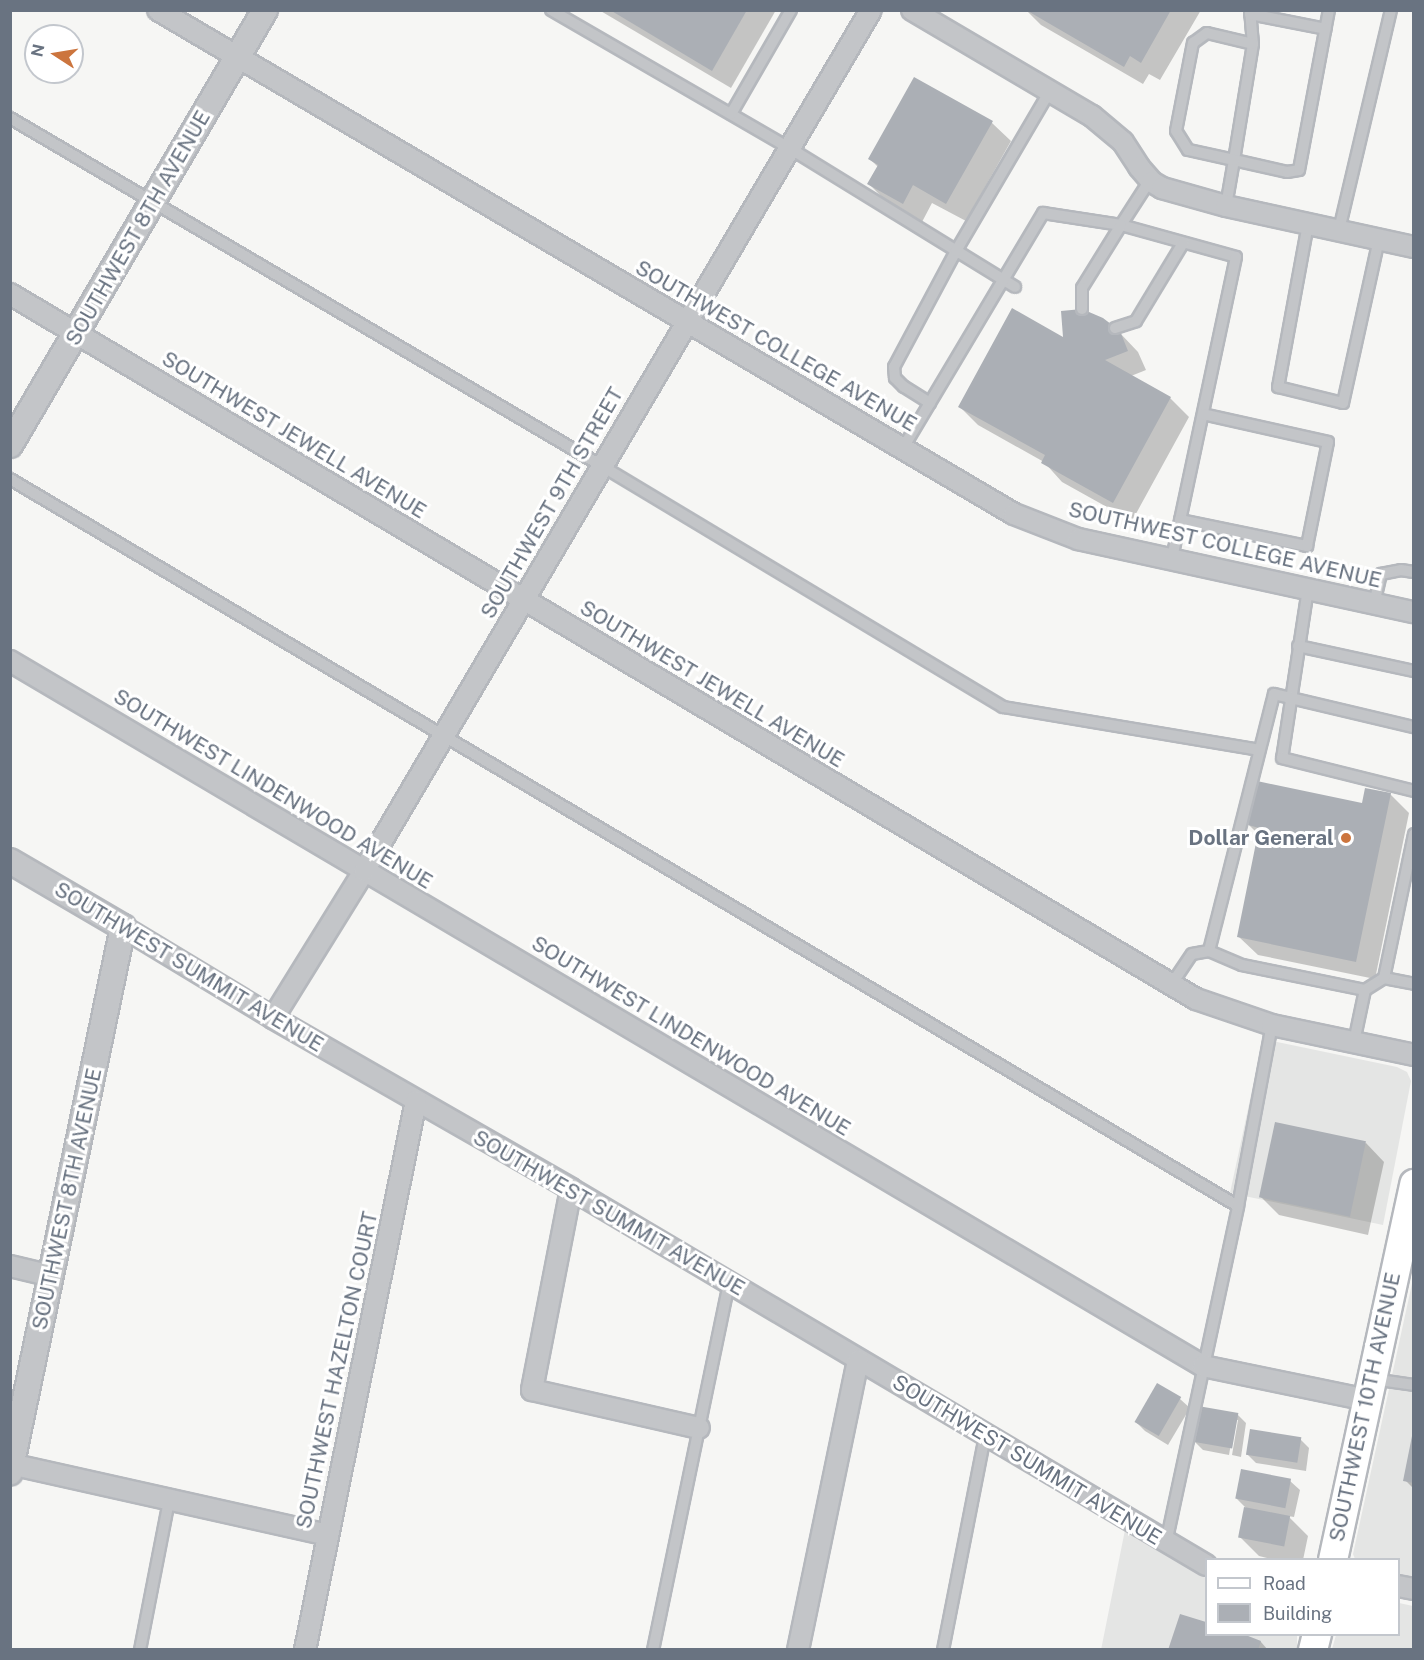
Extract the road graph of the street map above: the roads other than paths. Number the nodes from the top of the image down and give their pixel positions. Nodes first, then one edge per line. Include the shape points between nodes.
1 (158, 10) edge
2 (265, 10) edge
3 (551, 10) edge
4 (791, 10) edge
5 (871, 10) edge
6 (912, 10) edge
7 (1329, 10) edge
8 (1391, 10) edge
9 (1250, 12) edge
10 (1326, 29) junction
11 (1253, 44) junction
12 (237, 58) junction
13 (1050, 91) junction
14 (731, 114) junction
15 (10, 118) edge
16 (791, 149) junction
17 (1234, 160) junction
18 (1150, 180) junction
19 (153, 202) junction
20 (1226, 206) junction
21 (1308, 224) junction
22 (1121, 225) junction
23 (1340, 230) junction
24 (1379, 239) junction
25 (1183, 243) junction
26 (1413, 247) edge
27 (956, 250) junction
28 (1002, 279) junction
29 (1015, 286) dead end
30 (10, 294) edge
31 (1082, 309) dead end
32 (688, 322) junction
33 (1115, 328) dead end
34 (76, 333) junction
35 (930, 403) junction
36 (1203, 414) junction
37 (10, 445) edge
38 (903, 448) junction
39 (602, 466) junction
40 (10, 479) edge
41 (1180, 520) junction
42 (1172, 559) junction
43 (1413, 572) edge
44 (1308, 589) junction
45 (522, 599) junction
46 (1374, 604) junction
47 (1413, 612) edge
48 (1298, 646) junction
49 (10, 661) edge
50 (1413, 671) edge
51 (1291, 697) junction
52 (1413, 727) edge
53 (443, 737) junction
54 (1259, 750) junction
55 (1413, 790) edge
56 (1413, 834) edge
57 (10, 861) edge
58 (364, 871) junction
59 (123, 927) junction
60 (1209, 951) junction
61 (1384, 978) junction
62 (1413, 984) edge
63 (1171, 985) junction
64 (1365, 990) junction
65 (273, 1018) junction
66 (1272, 1025) junction
67 (1354, 1042) junction
68 (1413, 1055) edge
69 (416, 1101) junction
70 (1413, 1184) edge
71 (571, 1189) junction
72 (1238, 1206) junction
73 (1406, 1250) edge
74 (10, 1266) edge
75 (52, 1276) junction
76 (729, 1282) junction
77 (858, 1360) junction
78 (1203, 1366) junction
79 (1413, 1384) edge
80 (1370, 1390) junction
81 (699, 1428) junction
82 (985, 1436) junction
83 (11, 1466) edge
84 (169, 1501) junction
85 (327, 1535) junction
86 (1166, 1543) junction
87 (1333, 1558) edge
88 (1205, 1564) edge
89 (140, 1650) edge
90 (305, 1650) edge
91 (653, 1650) edge
92 (798, 1650) edge
93 (943, 1650) edge

1 - 12 street, SOUTHWEST COLLEGE AVENUE
2 - 12 street, SOUTHWEST 8TH AVENUE
3 - 14 lane
4 - 14 lane
5 - 16 street, SOUTHWEST 9TH STREET
6 - 13 street
7 - 10 lane
8 - 23 lane
9 - 10 lane
9 - 11 lane
10 - 17 lane via 1299,170 1287,172
11 - 17 lane
11 - 17 lane via 1207,33 1193,43 1176,131 1188,150
12 - 19 street, SOUTHWEST 8TH AVENUE
12 - 32 street, SOUTHWEST COLLEGE AVENUE
13 - 18 street via 1092,116 1123,142
13 - 27 lane
14 - 16 lane
15 - 19 lane
16 - 27 lane
16 - 32 street, SOUTHWEST 9TH STREET
17 - 20 lane
18 - 20 street via 1162,188
18 - 22 lane
19 - 34 street, SOUTHWEST 8TH AVENUE
19 - 39 lane
20 - 21 street
21 - 23 street
21 - 24 lane via 1278,387 1343,403
22 - 25 lane
22 - 28 lane via 1042,213
22 - 31 lane via 1082,288
23 - 24 street
24 - 26 street
25 - 33 lane via 1136,321
25 - 36 lane via 1236,257
27 - 28 lane
27 - 35 lane via 894,367 895,378 904,387
28 - 29 lane
28 - 35 lane
30 - 34 street, SOUTHWEST JEWELL AVENUE
32 - 38 street, SOUTHWEST COLLEGE AVENUE
32 - 39 street, SOUTHWEST 9TH STREET
34 - 37 street, SOUTHWEST 8TH AVENUE
34 - 45 street, SOUTHWEST JEWELL AVENUE
35 - 38 lane
36 - 41 lane
36 - 41 lane via 1328,442 1307,546
38 - 42 street, SOUTHWEST COLLEGE AVENUE via 1014,514 1078,539
39 - 45 street, SOUTHWEST 9TH STREET
39 - 54 lane via 1003,707
40 - 53 lane
41 - 42 lane
42 - 44 street, SOUTHWEST COLLEGE AVENUE
43 - 46 lane via 1381,574
44 - 46 street, SOUTHWEST COLLEGE AVENUE
44 - 48 lane
45 - 53 street, SOUTHWEST 9TH STREET
45 - 63 street, SOUTHWEST JEWELL AVENUE
46 - 47 street, SOUTHWEST COLLEGE AVENUE
48 - 50 lane
48 - 51 lane
49 - 58 street, SOUTHWEST LINDENWOOD AVENUE
51 - 52 lane
51 - 54 lane via 1274,694
51 - 55 lane via 1281,758
53 - 58 street, SOUTHWEST 9TH STREET
53 - 72 lane via 638,848
54 - 60 lane
56 - 61 lane
57 - 59 street, SOUTHWEST SUMMIT AVENUE
58 - 65 street, SOUTHWEST 9TH STREET
58 - 78 street, SOUTHWEST LINDENWOOD AVENUE
59 - 65 street, SOUTHWEST SUMMIT AVENUE
59 - 75 street, SOUTHWEST 8TH AVENUE
60 - 63 lane via 1192,954
60 - 64 lane via 1242,965
61 - 62 lane
61 - 64 lane
63 - 66 street, SOUTHWEST JEWELL AVENUE via 1213,1006
64 - 67 lane
65 - 69 street, SOUTHWEST SUMMIT AVENUE
66 - 67 street, SOUTHWEST JEWELL AVENUE
66 - 72 lane
67 - 68 street, SOUTHWEST JEWELL AVENUE
69 - 71 street, SOUTHWEST SUMMIT AVENUE
69 - 85 street, SOUTHWEST HAZELTON COURT
70 - 73 main road, SOUTHWEST 10TH AVENUE
71 - 76 street, SOUTHWEST SUMMIT AVENUE
71 - 81 street via 532,1390
72 - 78 lane
73 - 80 main road, SOUTHWEST 10TH AVENUE
74 - 75 street
75 - 83 street, SOUTHWEST 8TH AVENUE
76 - 77 street, SOUTHWEST SUMMIT AVENUE
76 - 81 lane
77 - 82 street, SOUTHWEST SUMMIT AVENUE
77 - 92 street
78 - 80 street, SOUTHWEST LINDENWOOD AVENUE
78 - 86 lane
79 - 80 lane
80 - 87 main road, SOUTHWEST 10TH AVENUE
81 - 91 lane
82 - 86 street, SOUTHWEST SUMMIT AVENUE
82 - 93 lane
83 - 84 street
84 - 85 street
84 - 89 lane
85 - 90 street, SOUTHWEST HAZELTON COURT
86 - 88 street, SOUTHWEST SUMMIT AVENUE

